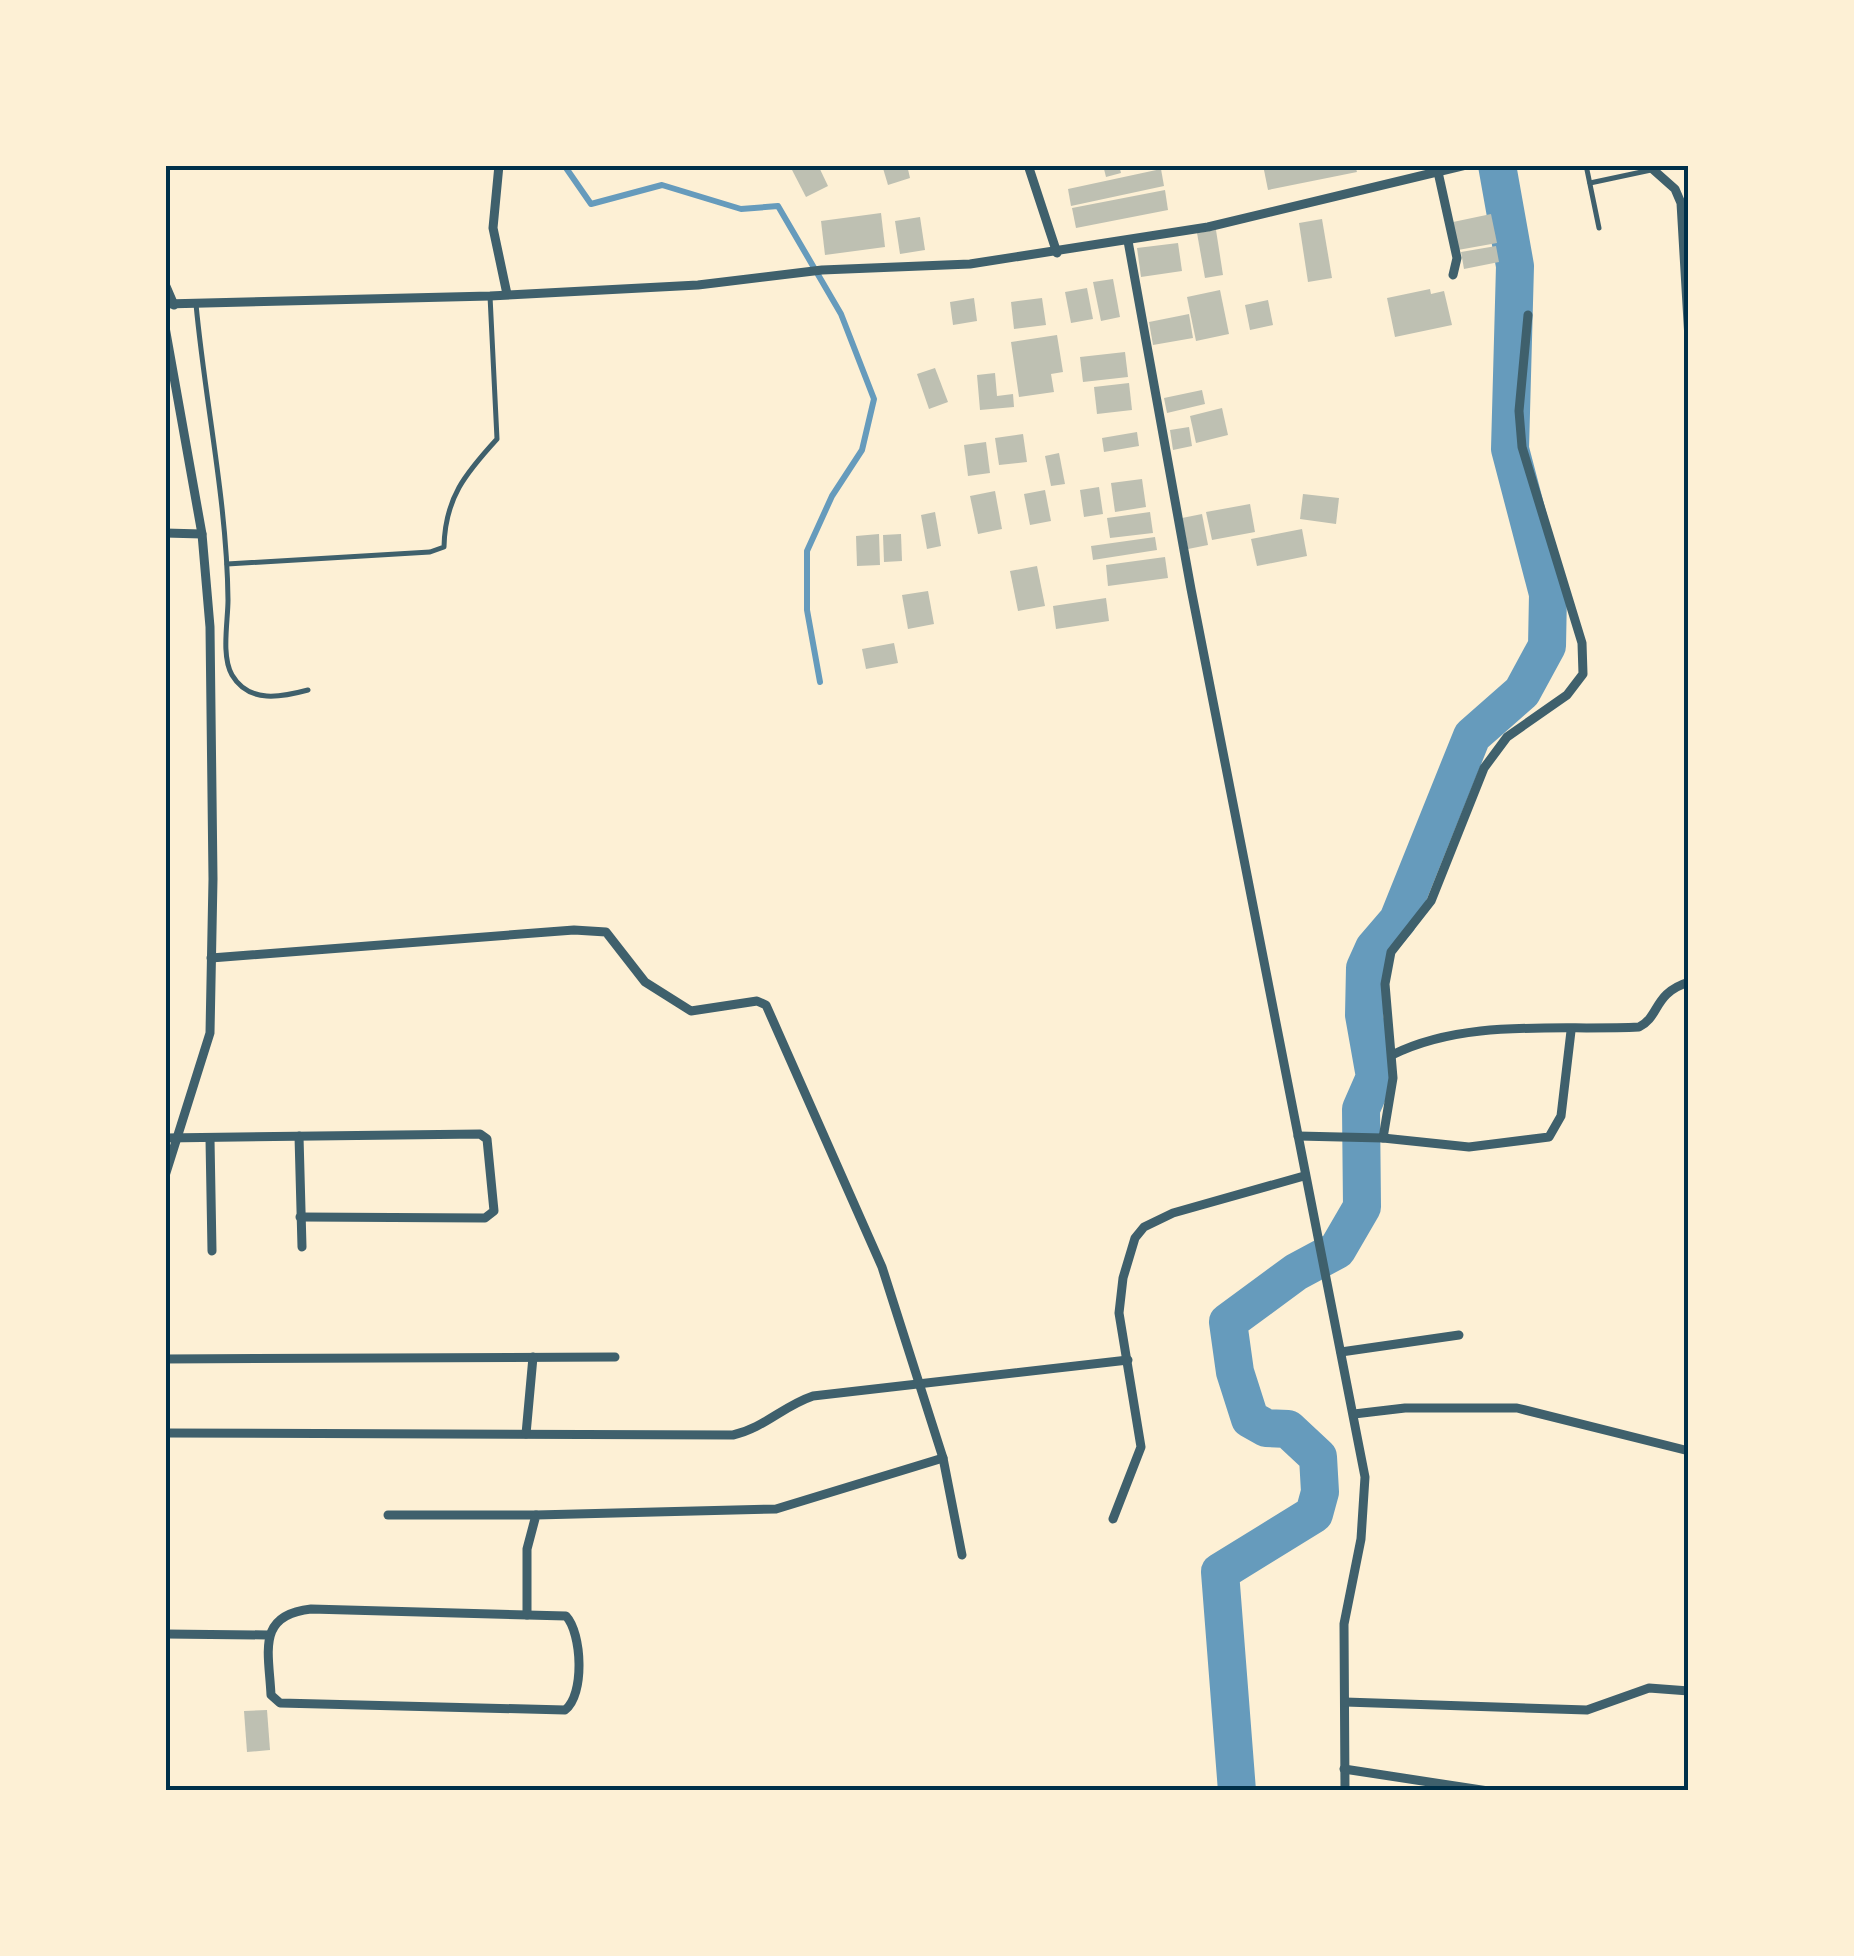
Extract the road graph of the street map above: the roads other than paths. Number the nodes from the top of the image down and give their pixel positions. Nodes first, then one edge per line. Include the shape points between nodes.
1 (499, 165) edge
2 (1028, 165) edge
3 (1415, 165) edge
4 (1466, 165) edge
5 (1586, 165) edge
6 (1649, 168) edge
7 (1438, 172) junction
8 (1417, 176) junction
9 (1589, 183) junction
10 (1600, 228) dead end
11 (1128, 240) junction
12 (1057, 253) junction
13 (1686, 266) edge
14 (1453, 275) dead end
15 (165, 284) edge
16 (507, 294) junction
17 (490, 296) junction
18 (170, 304) edge
19 (196, 304) junction
20 (1528, 315) dead end
21 (165, 327) edge
22 (1689, 339) edge
23 (165, 533) edge
24 (202, 534) junction
25 (228, 564) junction
26 (308, 690) dead end
27 (212, 958) junction
28 (1689, 982) edge
29 (1571, 1031) junction
30 (1392, 1055) junction
31 (300, 1136) junction
32 (1298, 1136) junction
33 (165, 1138) edge
34 (179, 1138) junction
35 (210, 1138) junction
36 (1379, 1138) junction
37 (165, 1176) edge
38 (1304, 1176) junction
39 (300, 1217) junction
40 (302, 1247) dead end
41 (212, 1251) dead end
42 (1459, 1335) dead end
43 (1341, 1352) junction
44 (532, 1356) junction
45 (615, 1357) dead end
46 (165, 1359) edge
47 (1128, 1360) junction
48 (916, 1382) junction
49 (1354, 1414) junction
50 (165, 1433) edge
51 (526, 1434) junction
52 (1689, 1451) edge
53 (943, 1458) junction
54 (536, 1514) junction
55 (388, 1516) dead end
56 (1113, 1520) dead end
57 (962, 1555) dead end
58 (527, 1616) junction
59 (165, 1634) edge
60 (268, 1635) junction
61 (1689, 1690) edge
62 (1345, 1702) junction
63 (1344, 1769) junction
64 (1344, 1791) edge
65 (1488, 1791) edge

1 - 16 street via 493,228
2 - 12 street
3 - 8 street
4 - 7 street
5 - 9 lane
6 - 9 lane
6 - 13 street via 1678,194
7 - 8 street
7 - 14 street via 1457,258
8 - 11 street via 1296,208
9 - 10 lane
11 - 12 street
11 - 32 street
12 - 16 street via 698,285
13 - 22 street
15 - 18 street
16 - 17 street
17 - 19 street
17 - 25 lane via 497,439 455,487 444,547
18 - 19 street
19 - 25 lane
20 - 30 street via 1522,447 1582,643 1583,674 1566,695 1507,737 1484,768 1431,901 1390,952 1385,984
21 - 24 street
23 - 24 street
24 - 27 street via 210,627
25 - 26 lane via 231,674 249,691 275,698
27 - 34 street via 210,1033
27 - 48 street via 606,932 645,982 691,1011 766,1005 864,1222
28 - 29 street via 1665,992 1647,1023
29 - 30 street via 1455,1032
29 - 36 street via 1560,1116 1549,1137 1468,1147
30 - 36 street via 1392,1097
31 - 35 street
31 - 39 street
31 - 39 street via 480,1134 488,1143 494,1210 486,1218
32 - 36 street
32 - 38 street
33 - 34 street
34 - 35 street
34 - 37 street
35 - 41 street
38 - 43 street
38 - 47 street via 1209,1200 1144,1227 1123,1278 1119,1313
39 - 40 street
42 - 43 street
43 - 49 street
44 - 45 street
44 - 46 street
44 - 51 street
47 - 48 street
47 - 56 street via 1141,1447
48 - 51 street via 813,1396 758,1429 733,1434
48 - 53 street
49 - 52 street via 1517,1408
49 - 62 street via 1366,1500 1344,1624
50 - 51 street
53 - 54 street via 776,1509
53 - 57 street
54 - 55 street
54 - 58 street via 527,1549
58 - 60 street via 311,1610 282,1616
58 - 60 street via 566,1616 573,1623 578,1687 565,1710 280,1704 271,1695
59 - 60 street
61 - 62 street via 1649,1688 1587,1710
62 - 63 street
63 - 64 street
63 - 65 street

